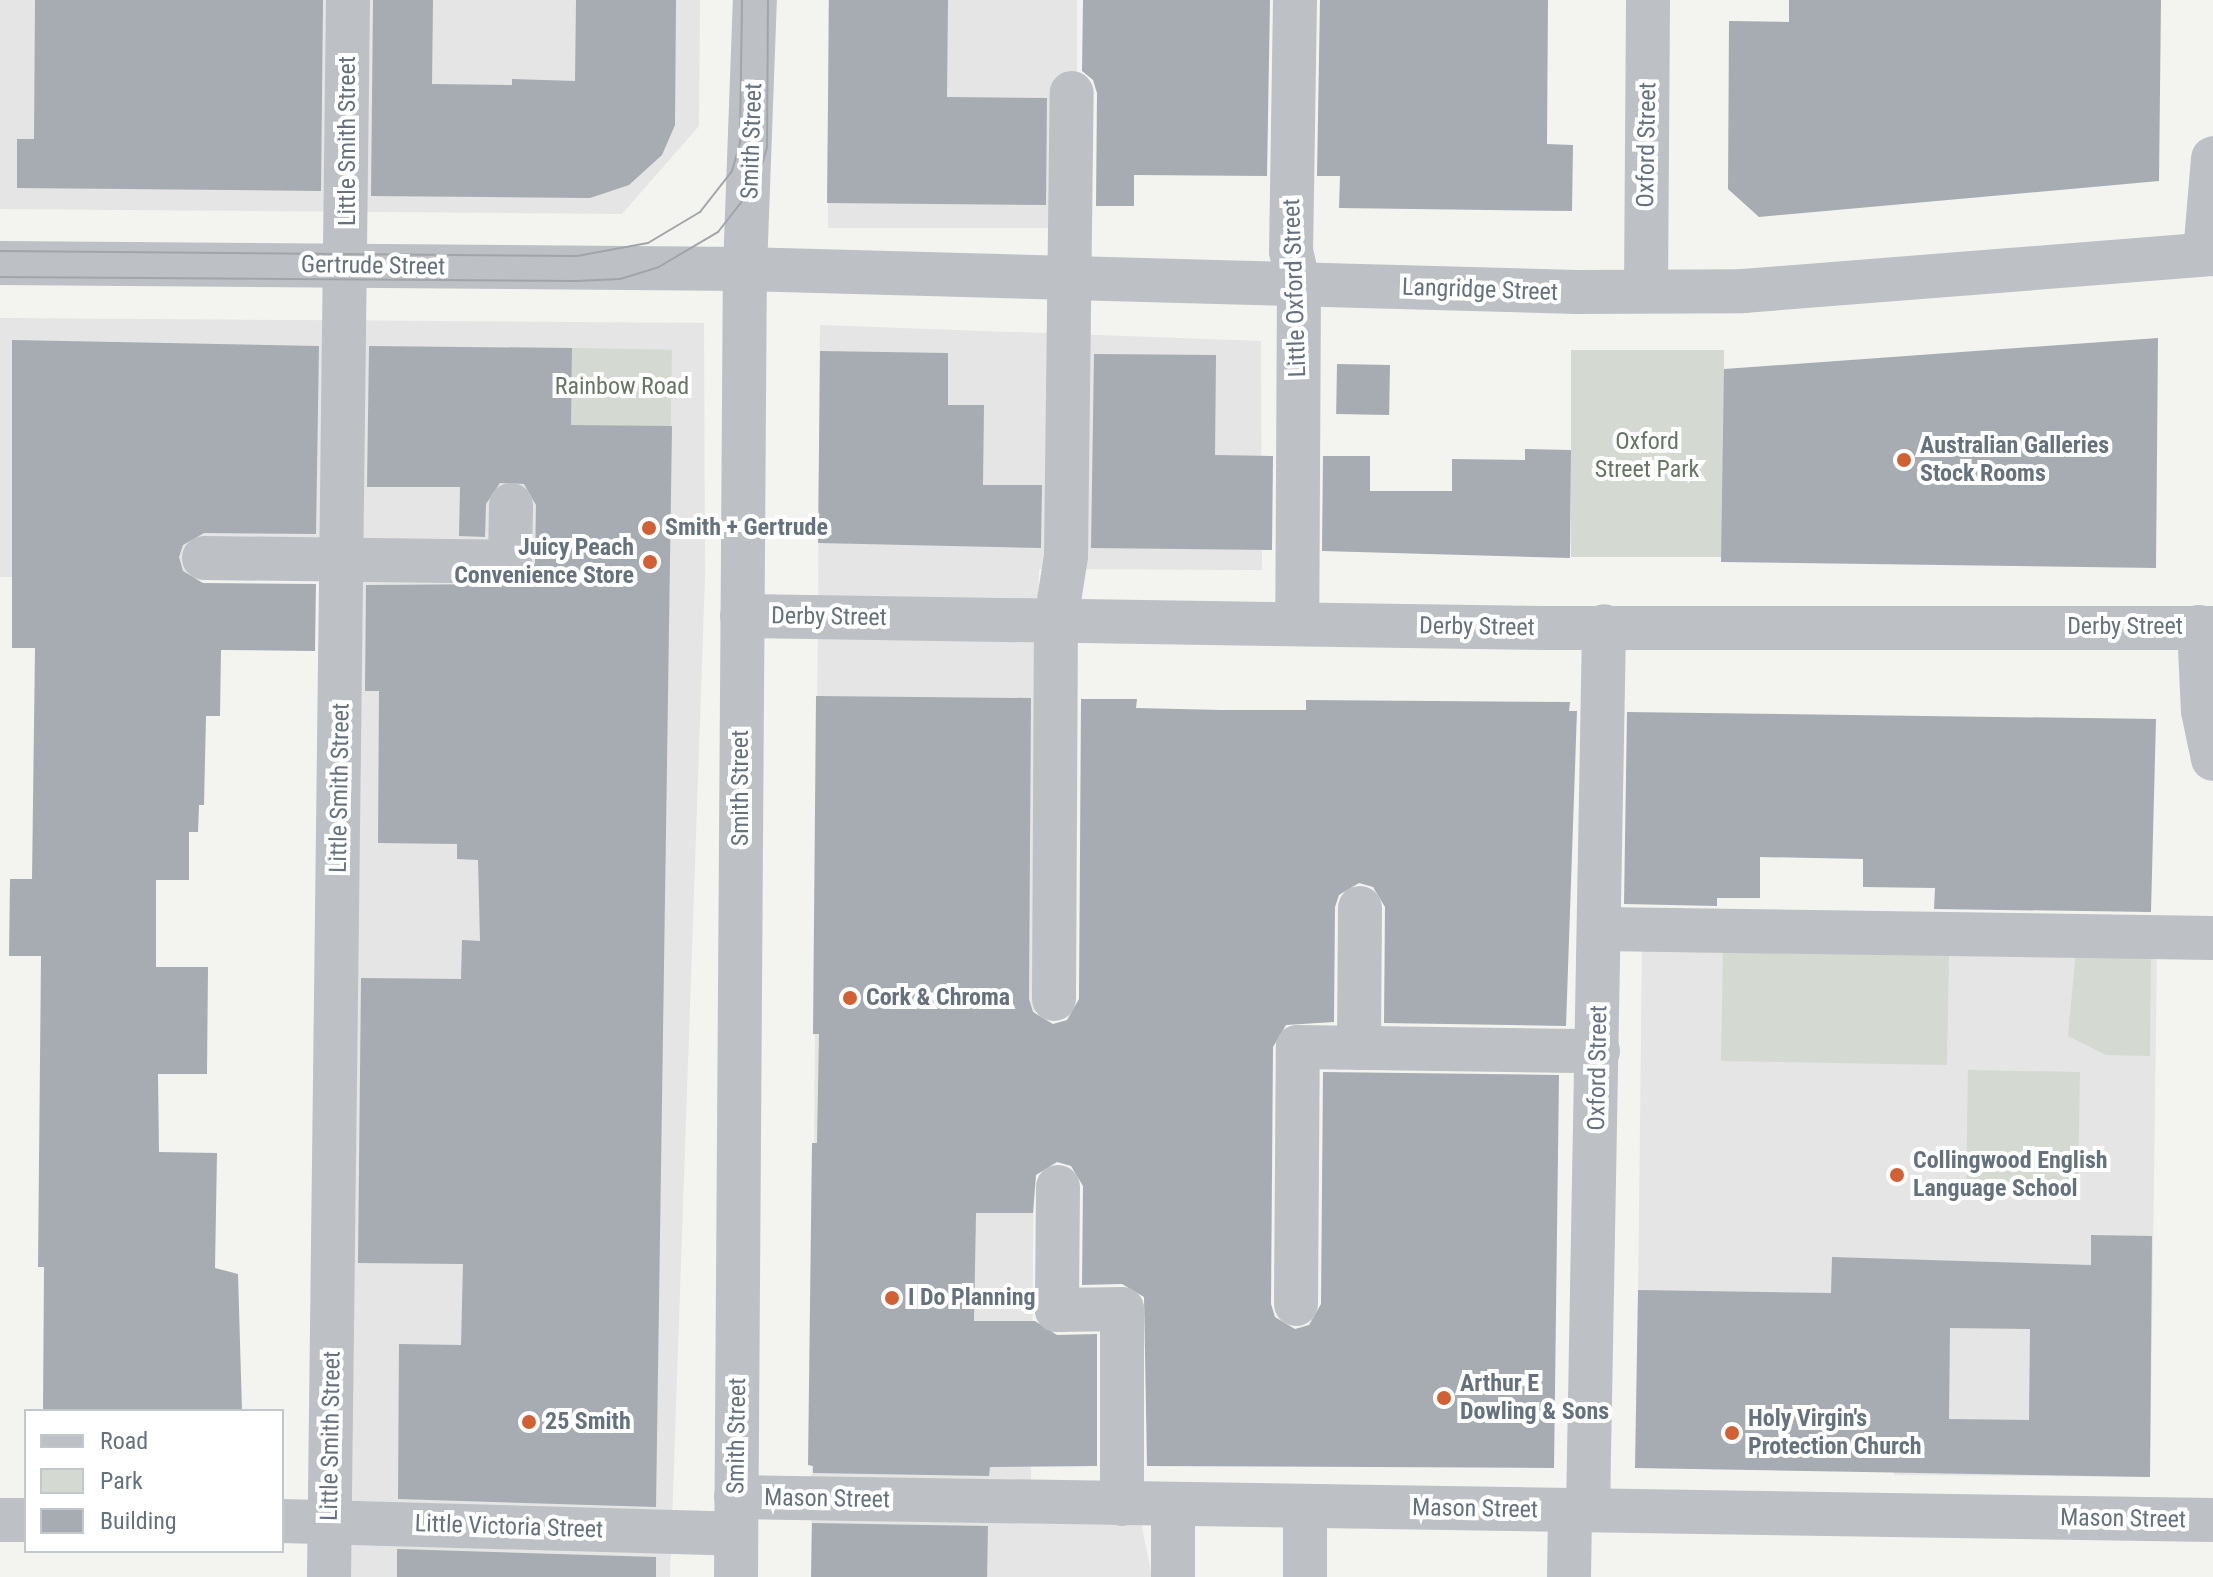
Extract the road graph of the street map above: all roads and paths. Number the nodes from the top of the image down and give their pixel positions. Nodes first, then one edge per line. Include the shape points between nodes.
1 (348, 0) edge
2 (755, 0) edge
3 (1295, 0) edge
4 (1648, 0) edge
5 (1072, 93) dead end
6 (2213, 158) edge
7 (2209, 254) edge
8 (0, 263) edge
9 (348, 265) junction
10 (745, 269) junction
11 (1068, 280) junction
12 (1299, 285) junction
13 (1646, 291) junction
14 (511, 505) dead end
15 (204, 558) dead end
16 (343, 560) junction
17 (742, 616) junction
18 (1056, 620) junction
19 (1297, 624) junction
20 (1604, 626) junction
21 (2206, 628) edge
22 (2213, 759) edge
23 (1360, 908) dead end
24 (1601, 929) junction
25 (2213, 938) edge
26 (1054, 999) dead end
27 (1359, 1048) junction
28 (1598, 1051) junction
29 (1058, 1187) dead end
30 (1296, 1304) dead end
31 (1122, 1504) junction
32 (1173, 1504) junction
33 (1305, 1506) junction
34 (1579, 1510) junction
35 (736, 1516) junction
36 (0, 1520) edge
37 (24, 1520) edge
38 (2213, 1520) edge
39 (284, 1521) edge
40 (329, 1522) junction
41 (329, 1577) edge
42 (736, 1577) edge
43 (1173, 1577) edge
44 (1305, 1577) edge
45 (1569, 1577) edge

1 - 9 street, Little Smith Street
2 - 10 street, Smith Street
3 - 12 street, Little Oxford Street via 1291,251
4 - 13 street, Oxford Street
5 - 11 street
6 - 7 street
7 - 13 street, Langridge Street via 1786,288
8 - 9 street, Gertrude Street
9 - 10 street, Gertrude Street
9 - 16 street, Little Smith Street
10 - 11 street, Langridge Street
10 - 17 street, Smith Street
11 - 12 street, Langridge Street
11 - 18 street via 1066,556
12 - 13 street, Langridge Street
12 - 19 street, Little Oxford Street
14 - 16 street via 510,562
15 - 16 street
16 - 40 street, Little Smith Street
17 - 18 street, Derby Street
17 - 35 street, Smith Street
18 - 19 street, Derby Street
18 - 26 street
19 - 20 street, Derby Street
20 - 21 street, Derby Street
20 - 24 street, Oxford Street
21 - 22 street via 2203,711
23 - 27 street
24 - 25 street
24 - 28 street, Oxford Street
27 - 28 street
27 - 30 street via 1298,1047
28 - 34 street, Oxford Street
29 - 31 street via 1057,1310 1122,1309
31 - 32 street, Mason Street
31 - 35 street, Mason Street
32 - 33 street, Mason Street
32 - 43 street
33 - 34 street, Mason Street
33 - 44 street
34 - 38 street, Mason Street
34 - 45 street, Oxford Street
35 - 40 street, Little Victoria Street
35 - 42 street, Smith Street
36 - 37 street
39 - 40 street, Little Victoria Street
40 - 41 street, Little Smith Street

